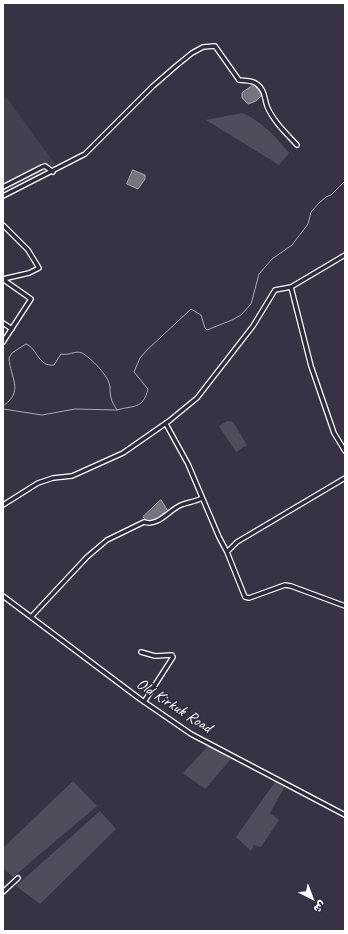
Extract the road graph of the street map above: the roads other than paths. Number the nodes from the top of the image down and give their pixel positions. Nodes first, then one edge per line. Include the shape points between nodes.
1 (297, 145) dead end
2 (53, 172) junction
3 (3, 187) edge
4 (3, 196) edge
5 (3, 225) edge
6 (345, 255) edge
7 (3, 280) edge
8 (291, 288) junction
9 (3, 323) edge
10 (12, 329) junction
11 (3, 342) edge
12 (166, 424) junction
13 (345, 451) edge
14 (345, 478) edge
15 (202, 498) junction
16 (3, 505) edge
17 (227, 552) junction
18 (4, 598) edge
19 (345, 606) edge
20 (31, 617) junction
21 (141, 652) dead end
22 (144, 702) junction
23 (345, 815) edge
24 (18, 878) dead end
25 (3, 892) edge

1 - 2 street via 271,114 265,93 260,86 253,81 240,80 215,46 211,45 192,53 176,66 85,154
2 - 3 street via 45,166
2 - 4 street
5 - 7 street via 28,250 39,268
6 - 8 street
7 - 10 street via 31,299
8 - 12 street via 275,290 253,326 197,398
8 - 13 street via 311,366 334,434
9 - 10 street
10 - 11 street
12 - 15 street via 188,464
12 - 16 street via 123,453 72,476 52,478 38,483
14 - 17 street via 237,542
15 - 17 street
15 - 20 street via 181,505 156,522 144,522 107,540
17 - 19 street via 245,597 285,585
18 - 20 street, Old Kirkuk Road
20 - 22 street, Old Kirkuk Road
21 - 22 street via 173,657
22 - 23 street, Old Kirkuk Road via 191,734
24 - 25 street

